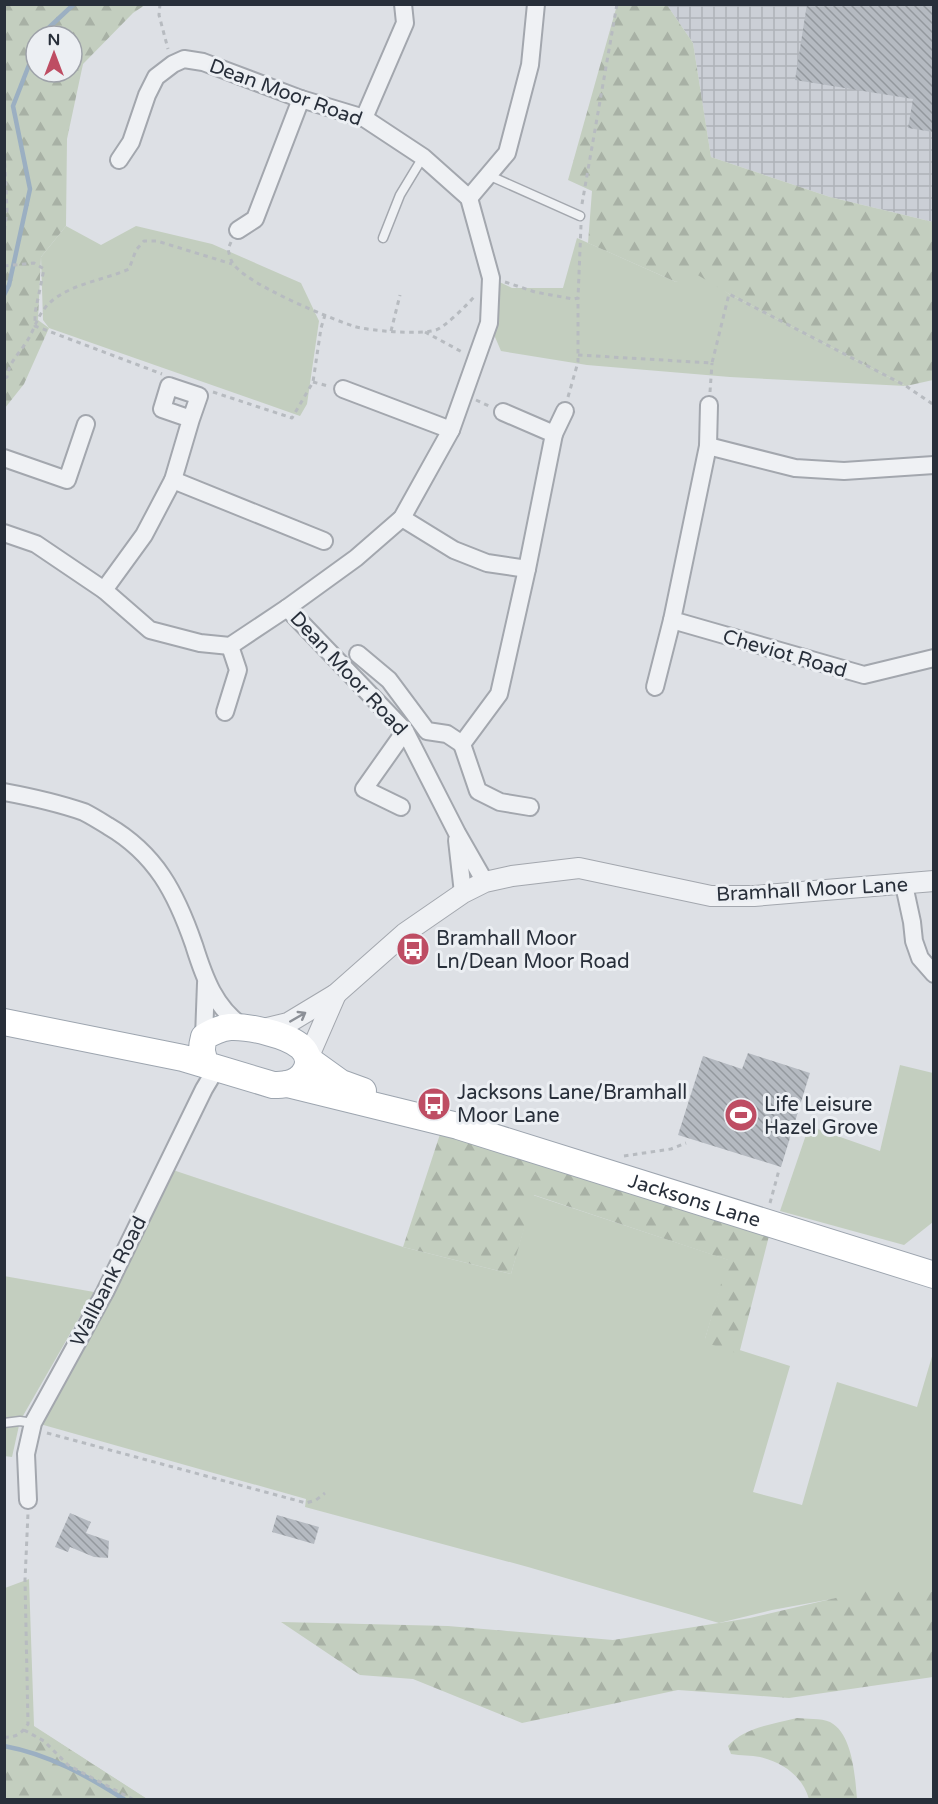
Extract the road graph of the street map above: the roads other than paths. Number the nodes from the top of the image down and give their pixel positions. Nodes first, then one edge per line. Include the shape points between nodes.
1 (403, 4) edge
2 (536, 4) edge
3 (301, 99) junction
4 (364, 118) junction
5 (423, 157) junction
6 (119, 160) dead end
7 (488, 176) junction
8 (469, 198) junction
9 (580, 216) road end
10 (238, 230) road end
11 (383, 238) dead end
12 (344, 390) dead end
13 (709, 405) road end
14 (564, 411) road end
15 (503, 412) road end
16 (191, 419) dead end
17 (86, 424) dead end
18 (451, 430) junction
19 (554, 434) junction
20 (708, 446) junction
21 (4, 458) edge
22 (933, 465) edge
23 (173, 480) junction
24 (402, 518) junction
25 (4, 533) edge
26 (324, 541) dead end
27 (527, 569) junction
28 (104, 590) junction
29 (287, 608) junction
30 (672, 620) junction
31 (230, 646) junction
32 (358, 654) dead end
33 (933, 658) edge
34 (655, 687) dead end
35 (225, 712) dead end
36 (405, 731) junction
37 (462, 744) junction
38 (4, 792) edge
39 (401, 807) dead end
40 (530, 807) dead end
41 (457, 833) junction
42 (933, 881) edge
43 (485, 882) junction
44 (904, 885) junction
45 (463, 892) junction
46 (933, 974) edge
47 (206, 982) junction
48 (336, 994) junction
49 (4, 1022) edge
50 (251, 1030) junction
51 (207, 1053) junction
52 (309, 1058) junction
53 (287, 1084) junction
54 (458, 1126) junction
55 (933, 1275) edge
56 (4, 1423) edge
57 (32, 1425) junction
58 (28, 1500) road end

1 - 4 street via 405,23
2 - 7 street via 530,65 507,153
3 - 4 street, Dean Moor Road
3 - 6 street, Dean Moor Road via 203,62 184,59 156,76 131,142
3 - 10 street via 255,219
4 - 5 street, Dean Moor Road
5 - 8 street, Dean Moor Road
5 - 11 lane via 400,195
7 - 8 street
7 - 9 lane
8 - 18 street, Dean Moor Road via 491,278 489,323
12 - 18 street
13 - 20 street
14 - 19 street
15 - 19 street
16 - 23 street
17 - 21 street via 67,480
18 - 24 street, Dean Moor Road
19 - 27 street
20 - 22 street via 795,468 844,471
20 - 30 street
23 - 26 street
23 - 28 street via 144,534
24 - 27 street via 454,550 487,563
24 - 29 street, Dean Moor Road via 356,558
25 - 28 street via 36,544
27 - 37 street via 499,694
28 - 31 street via 150,630
29 - 31 street
29 - 36 street, Dean Moor Road
30 - 33 street, Cheviot Road via 864,675
30 - 34 street
31 - 35 street via 238,670
32 - 37 street via 389,680 427,730 447,734
36 - 39 street via 364,789
36 - 41 street, Dean Moor Road
37 - 40 street via 478,791 500,802
38 - 47 street via 86,813 120,833 147,856 165,879 183,914
41 - 43 street, Dean Moor Road
41 - 45 street, Dean Moor Road
42 - 44 street, Bramhall Moor Lane
43 - 44 street, Bramhall Moor Lane via 579,868 711,896
43 - 45 street, Bramhall Moor Lane
44 - 46 street via 914,941 920,958
45 - 48 street, Bramhall Moor Lane via 405,933
47 - 50 street via 230,1019
47 - 51 street
50 -> 48 street, Bramhall Moor Lane via 288,1023
48 - 52 street, Bramhall Moor Lane
49 - 51 main road, Jacksons Lane via 145,1050
50 - 51 main road, Jacksons Lane via 215,1030
50 - 52 main road, Jacksons Lane via 286,1037 301,1046
51 - 53 main road, Jacksons Lane via 273,1085
51 - 57 street, Wallbank Road via 204,1089 105,1292
52 - 53 main road via 307,1070
52 - 54 main road, Jacksons Lane via 341,1083
53 - 54 main road, Jacksons Lane
54 - 55 main road, Jacksons Lane
56 - 57 lane via 20,1421
57 - 58 street, Wallbank Road via 26,1454

